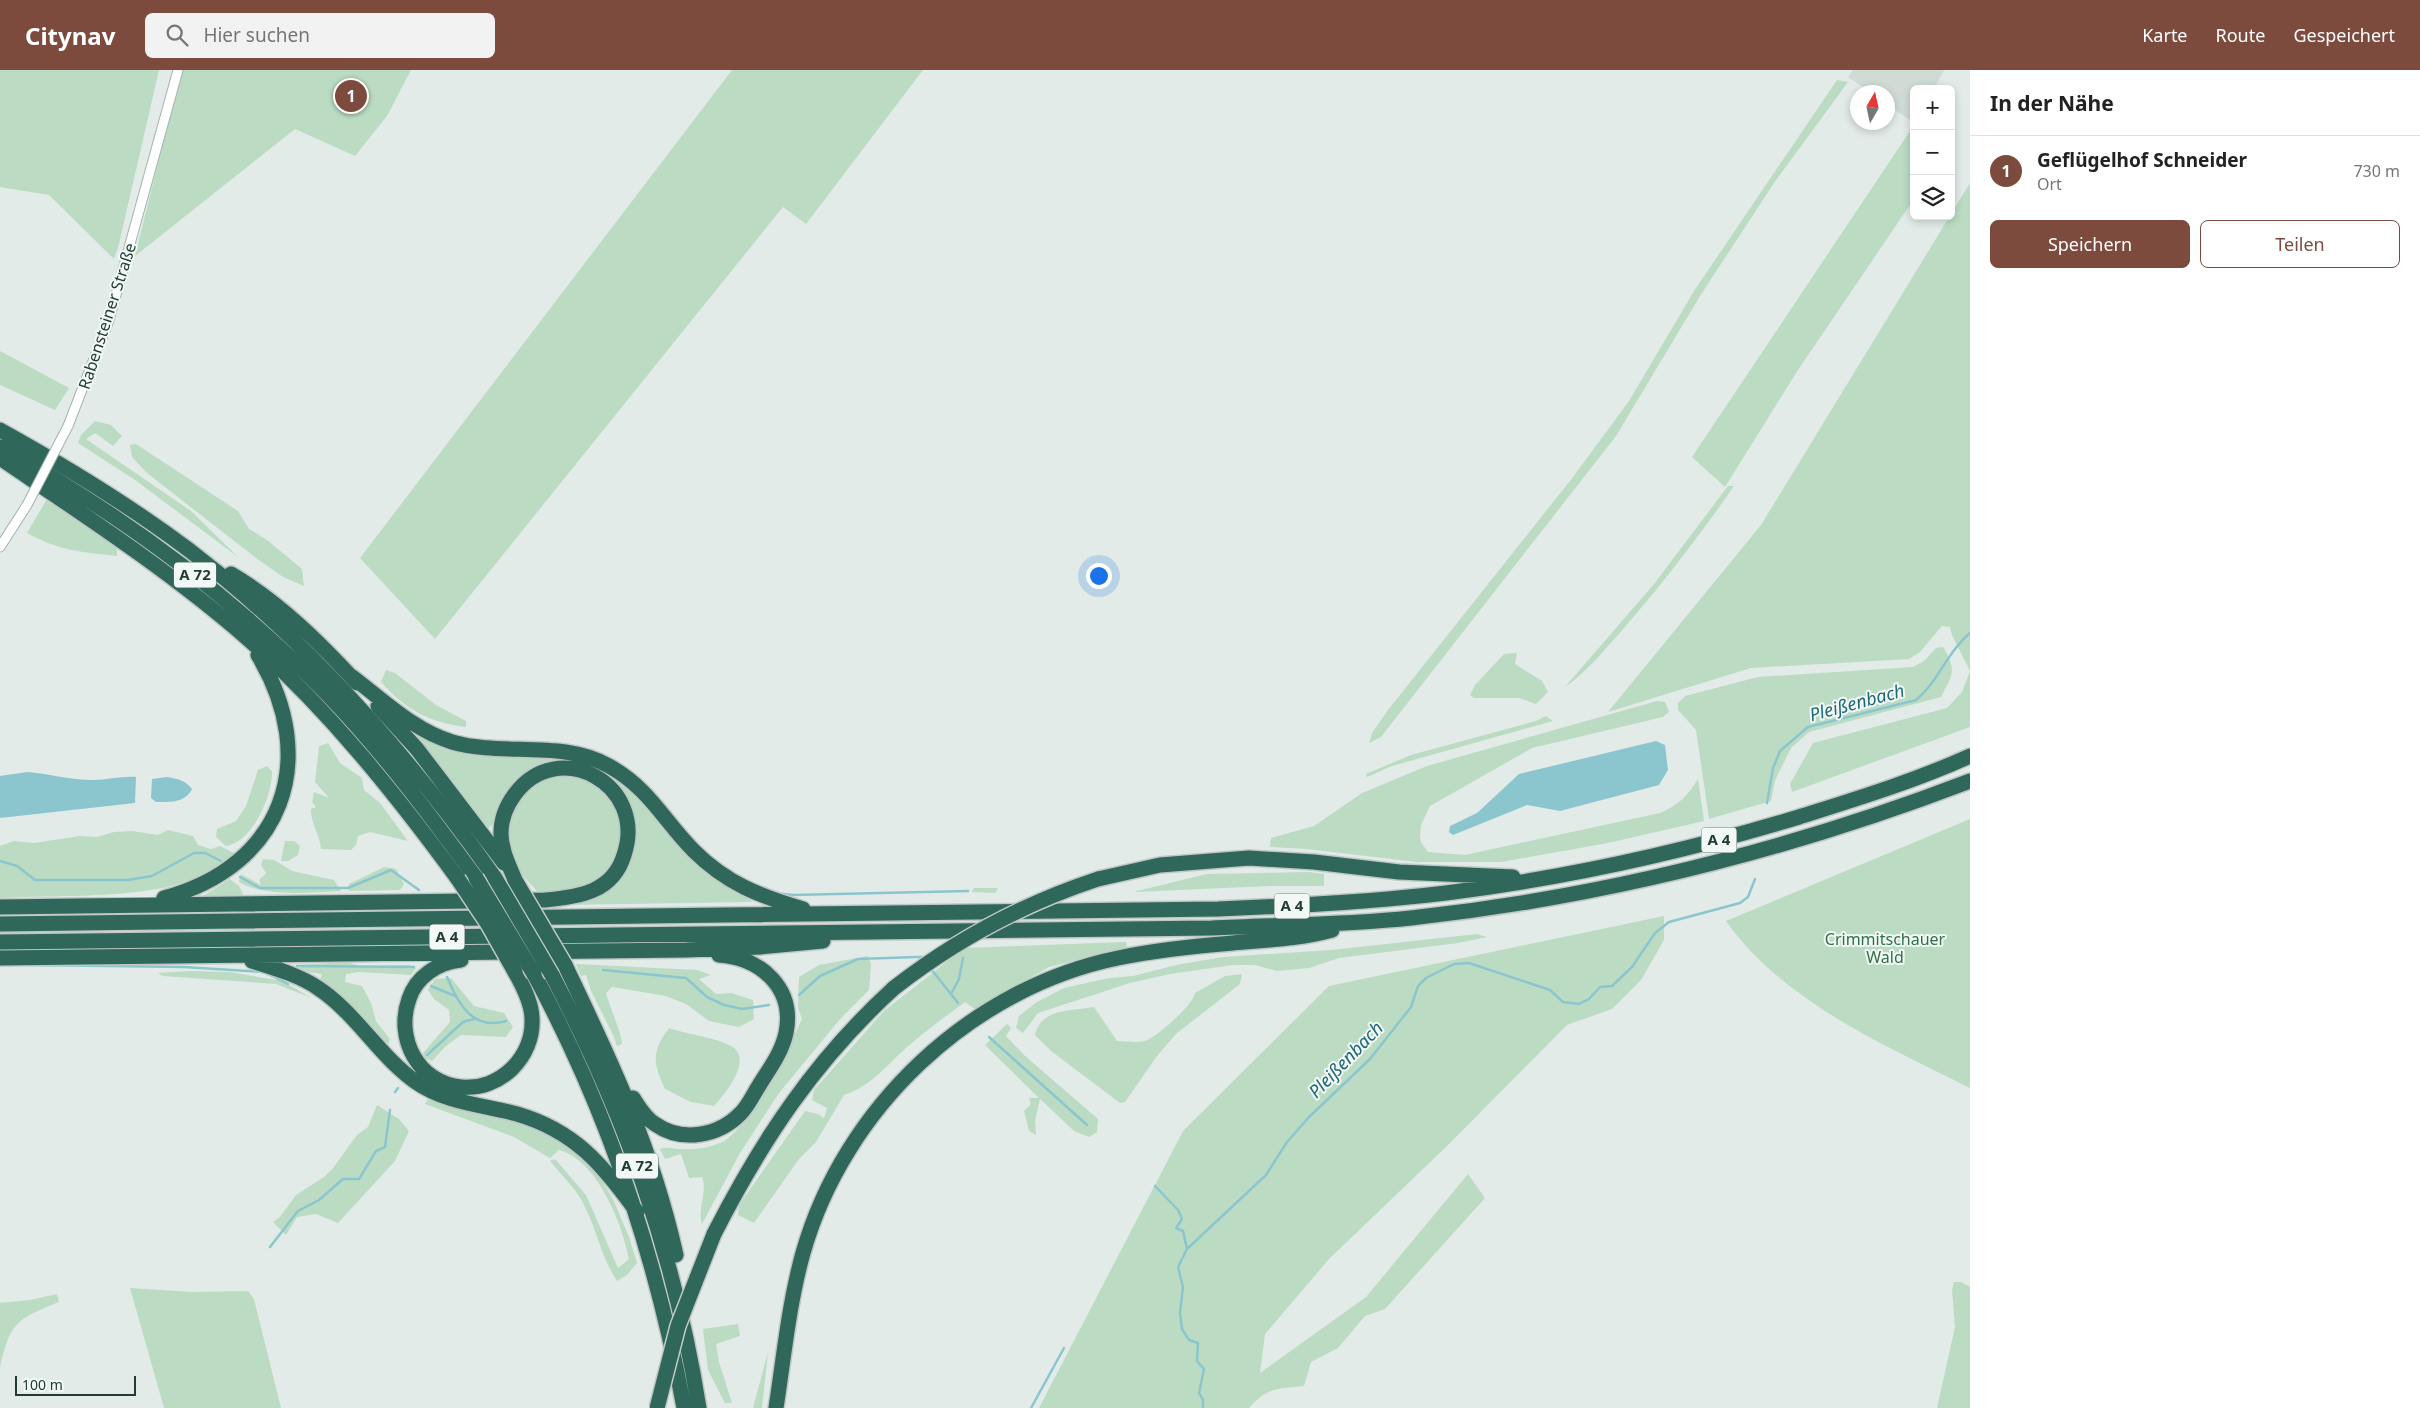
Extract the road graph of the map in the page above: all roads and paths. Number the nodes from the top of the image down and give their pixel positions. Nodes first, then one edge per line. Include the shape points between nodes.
1 (178, 70) edge
2 (0, 430) edge
3 (0, 447) edge
4 (0, 458) edge
5 (0, 547) edge
6 (189, 550) junction
7 (248, 639) junction
8 (351, 676) junction
9 (1970, 756) edge
10 (1970, 780) edge
11 (1539, 879) junction
12 (516, 880) junction
13 (141, 904) junction
14 (0, 907) edge
15 (816, 914) junction
16 (1362, 922) junction
17 (0, 924) edge
18 (894, 932) junction
19 (0, 942) edge
20 (686, 950) junction
21 (501, 953) junction
22 (236, 957) junction
23 (0, 958) edge
24 (619, 1078) junction
25 (637, 1212) junction
26 (693, 1368) junction
27 (657, 1408) edge
28 (684, 1408) edge
29 (699, 1408) edge
30 (776, 1408) edge

1 - 5 street, Rabensteiner Straße, bridge via 108,320 68,426 27,505
2 - 6 highway, A 72 via 71,470
3 - 25 highway, A 72, bridge via 58,480 147,539 214,591 282,650 365,735 476,878 534,974 586,1080
4 - 7 highway via 143,555
6 - 8 highway via 271,602
6 - 26 highway, A 72, bridge via 291,638 348,695 419,776 495,878 552,975 607,1088 645,1186 669,1265
7 - 13 highway via 274,682 287,724 288,772 283,794 273,818 241,861 204,885
7 - 21 highway, bridge via 318,708 379,776 458,879 488,924 530,1005 532,1032 523,1056 512,1070 483,1086 461,1087 439,1081 411,1054 404,1016 409,997 419,981 441,965
8 - 12 highway via 417,749
8 - 15 highway via 414,724 452,742 492,748 563,751 607,765 647,794 712,868 753,893
9 - 11 highway, A 4 via 1853,800 1749,832 1652,857
10 - 16 highway, A 4 via 1838,829 1699,867 1616,886 1507,905
11 - 15 highway, A 4 via 1438,894 1288,906
11 - 27 highway, bridge via 1399,872 1249,858 1160,865 1098,879 1051,895 949,947 894,988 845,1035 802,1088 751,1163 714,1234 678,1326
12 - 13 highway via 503,847 501,832 504,814 519,789 541,773 571,768 599,778 609,786 628,817 630,839 615,875 597,890 574,897 545,900
12 - 24 highway, bridge via 565,965
13 - 14 highway
15 - 17 highway, A 4
16 - 18 highway, A 4 via 1212,928
16 - 30 highway via 1319,934 1151,951 1083,967 1039,983 1002,1002 951,1036 916,1067 879,1108 831,1183 803,1252
18 - 19 highway, A 4
18 - 20 highway via 760,947
20 - 21 highway
20 - 24 highway via 744,960 757,965 770,976 780,988 786,1005 786,1033 781,1049 742,1112 726,1126 708,1134 690,1136 654,1124
21 - 22 highway
22 - 23 highway
22 - 25 highway via 297,977 318,988 350,1016 394,1065 417,1083 457,1101 547,1124 572,1139 610,1175
24 - 26 highway via 658,1184 687,1311
25 - 28 highway, A 72 via 665,1314
26 - 29 highway, A 72

